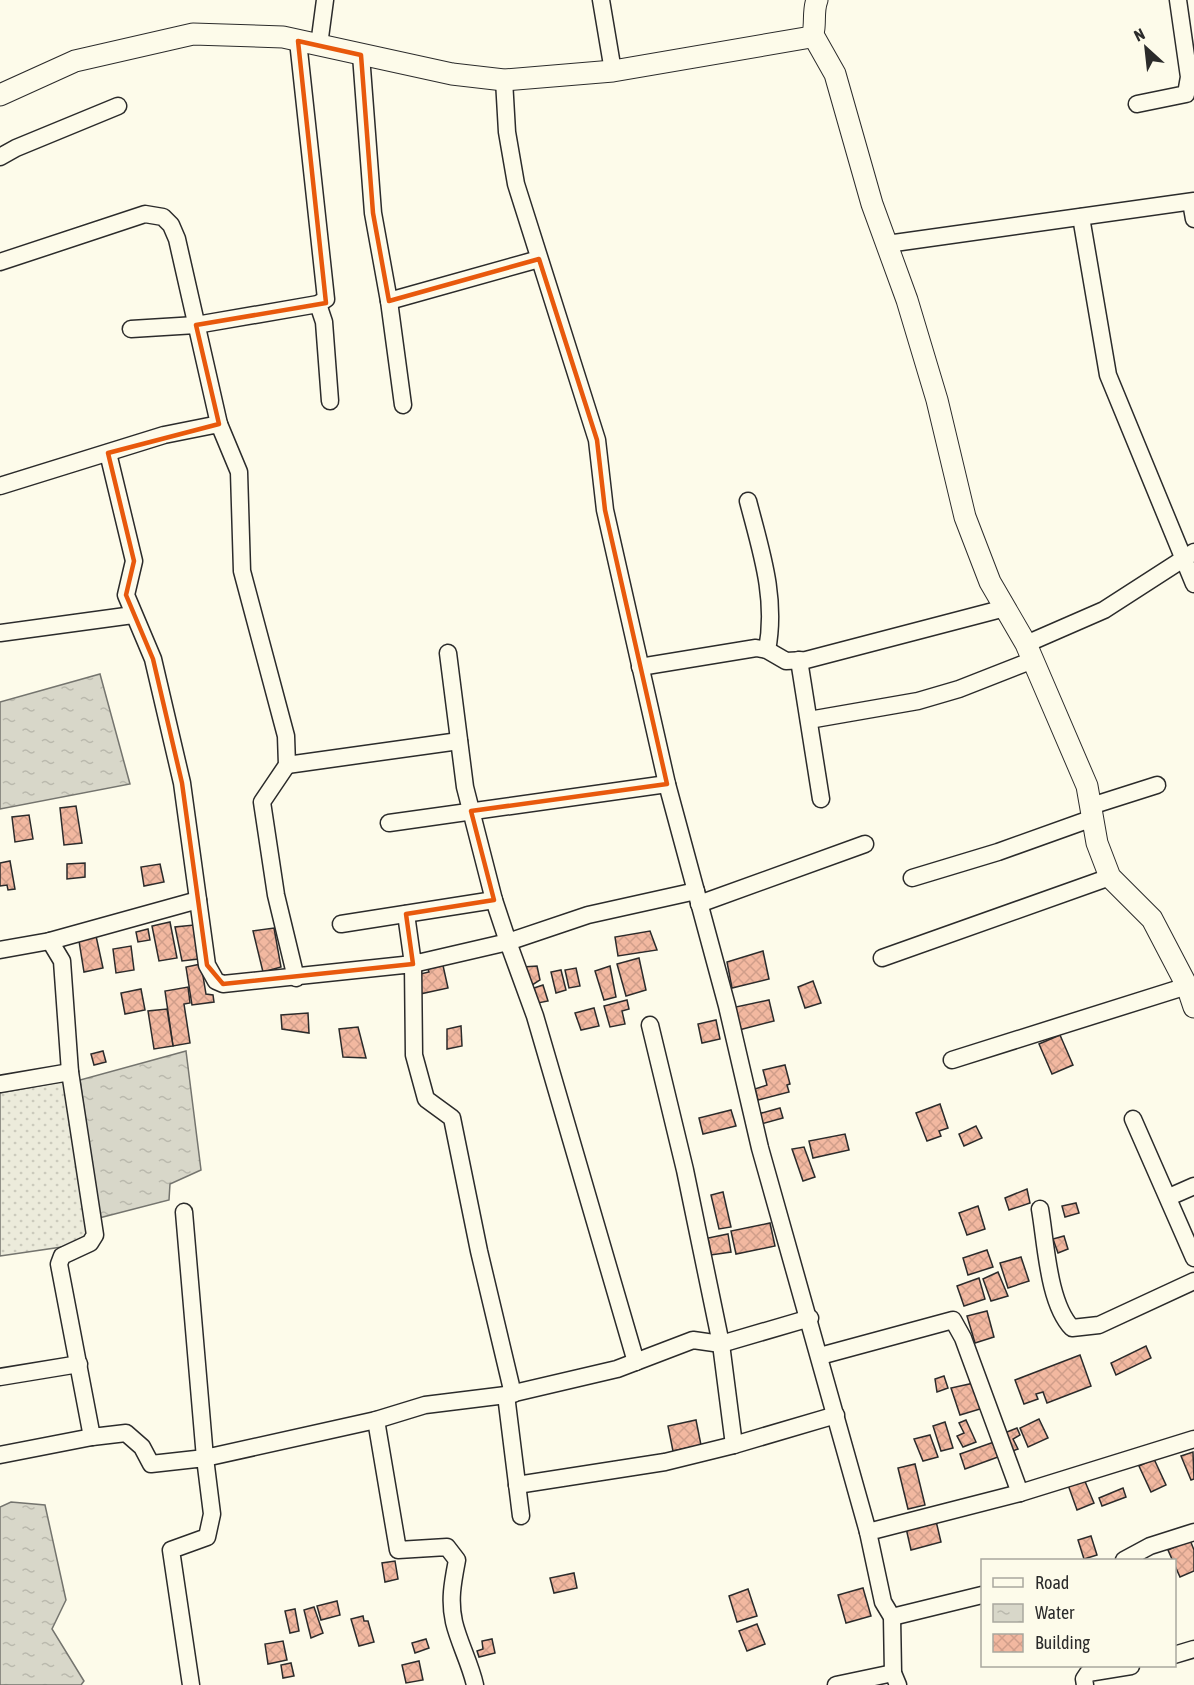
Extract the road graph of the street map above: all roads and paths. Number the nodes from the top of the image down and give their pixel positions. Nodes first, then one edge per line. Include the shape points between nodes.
1 (325, 0) edge
2 (601, 0) edge
3 (817, 0) edge
4 (1178, 0) edge
5 (813, 35) junction
6 (298, 41) junction
7 (319, 45) junction
8 (361, 54) junction
9 (613, 71) junction
10 (504, 80) junction
11 (0, 96) edge
12 (1137, 105) dead end
13 (118, 106) dead end
14 (0, 157) edge
15 (1193, 202) edge
16 (1081, 217) junction
17 (1194, 219) edge
18 (886, 244) junction
19 (539, 259) junction
20 (0, 262) edge
21 (389, 301) junction
22 (318, 304) junction
23 (196, 325) junction
24 (130, 329) dead end
25 (330, 401) dead end
26 (403, 405) dead end
27 (219, 424) junction
28 (108, 453) junction
29 (0, 486) edge
30 (748, 501) dead end
31 (1188, 556) edge
32 (1194, 584) edge
33 (1005, 608) junction
34 (133, 615) junction
35 (0, 633) edge
36 (767, 650) junction
37 (1029, 652) junction
38 (448, 653) dead end
39 (799, 660) junction
40 (640, 667) junction
41 (809, 720) junction
42 (459, 741) junction
43 (286, 765) junction
44 (667, 784) junction
45 (1157, 785) dead end
46 (821, 799) dead end
47 (471, 811) junction
48 (1092, 812) junction
49 (389, 823) dead end
50 (865, 844) dead end
51 (1110, 877) junction
52 (912, 878) dead end
53 (698, 898) junction
54 (198, 900) junction
55 (494, 900) junction
56 (406, 914) junction
57 (341, 924) dead end
58 (50, 941) junction
59 (508, 942) junction
60 (0, 950) edge
61 (882, 958) dead end
62 (413, 964) junction
63 (296, 978) junction
64 (1187, 986) junction
65 (1194, 1007) edge
66 (650, 1025) dead end
67 (952, 1060) dead end
68 (70, 1072) junction
69 (0, 1084) edge
70 (1133, 1119) dead end
71 (1194, 1186) edge
72 (1169, 1197) junction
73 (1040, 1209) dead end
74 (184, 1212) dead end
75 (1194, 1258) edge
76 (1194, 1281) edge
77 (810, 1318) junction
78 (722, 1344) junction
79 (820, 1356) junction
80 (636, 1362) junction
81 (79, 1364) junction
82 (0, 1377) edge
83 (509, 1394) junction
84 (836, 1414) junction
85 (376, 1420) junction
86 (92, 1437) junction
87 (1194, 1439) edge
88 (734, 1445) junction
89 (0, 1455) edge
90 (205, 1458) junction
91 (518, 1485) junction
92 (1020, 1492) junction
93 (521, 1516) dead end
94 (868, 1532) junction
95 (1194, 1532) edge
96 (1126, 1559) edge
97 (981, 1595) edge
98 (892, 1617) junction
99 (1194, 1649) edge
100 (1176, 1654) edge
101 (1120, 1667) edge
102 (896, 1679) edge
103 (191, 1685) edge
104 (475, 1685) edge
105 (836, 1685) edge
106 (1085, 1685) edge

1 - 7 street
2 - 9 street
3 - 5 street
4 - 12 street via 1189,77 1186,94
5 - 9 street
5 - 18 street via 835,74
6 - 7 street
6 - 11 street via 193,34 75,61
6 - 22 street via 326,299
7 - 8 street
8 - 10 street via 452,74
8 - 21 street via 373,213
9 - 10 street
10 - 19 street via 516,184
13 - 14 street
15 - 16 street
15 - 17 street
16 - 18 street
16 - 31 street via 1108,375
18 - 33 street via 937,400 965,517 990,582
19 - 21 street
19 - 40 street via 597,440 604,510
20 - 23 street via 145,214 163,217 171,225 182,256
21 - 26 street
22 - 23 street
22 - 25 street via 324,322
23 - 24 street
23 - 27 street
27 - 28 street via 164,435
27 - 43 street via 239,472 242,571 286,736
28 - 29 street
28 - 34 street via 134,561 126,595
30 - 36 street via 771,598
31 - 32 street
31 - 37 street
33 - 37 street
33 - 39 street
34 - 35 street
34 - 54 street via 153,659 182,783
36 - 39 street via 786,661
36 - 40 street via 756,648
37 - 41 street via 959,689 918,701
37 - 48 street via 1087,786
38 - 42 street
39 - 41 street
40 - 44 street
41 - 46 street
42 - 43 street
42 - 47 street
43 - 63 street via 262,802 276,895
44 - 47 street
44 - 53 street
45 - 48 street
47 - 49 street
47 - 55 street
48 - 51 street via 1097,843
48 - 52 street via 998,852
50 - 53 street
51 - 61 street
51 - 64 street via 1152,919
53 - 59 street via 588,915
53 - 77 street via 760,1148
54 - 58 street
54 - 63 street via 207,965 216,981 223,984
55 - 56 street
55 - 59 street
56 - 57 street
56 - 62 street
58 - 60 street
58 - 68 street via 62,961
59 - 62 street
59 - 80 street via 539,1027
62 - 63 street
62 - 83 street via 414,1055 426,1099 452,1119
64 - 65 street
64 - 67 street
66 - 78 street
68 - 69 street
68 - 81 street via 95,1235 90,1243 62,1257 59,1264
70 - 72 street
71 - 72 street
72 - 75 street
73 - 76 street via 1055,1297 1072,1328 1100,1325
74 - 90 street
77 - 78 street
77 - 79 street
78 - 80 street via 693,1341
78 - 88 street
79 - 84 street
79 - 92 street via 953,1320
80 - 83 street
81 - 82 street
81 - 86 street
83 - 85 street via 425,1406
83 - 91 street
84 - 88 street
84 - 94 street
85 - 90 street
85 - 104 street via 398,1550 447,1547 457,1560 451,1595 454,1622
86 - 89 street
86 - 90 street via 126,1433 142,1447 151,1464
87 - 92 street
88 - 91 street via 665,1462
90 - 103 street via 212,1514 207,1537 171,1550
91 - 93 street
92 - 94 street
94 - 98 street via 883,1602
95 - 96 street via 1150,1546
97 - 98 street
98 - 102 street
99 - 100 street
101 - 106 street via 1088,1673
102 - 105 street

